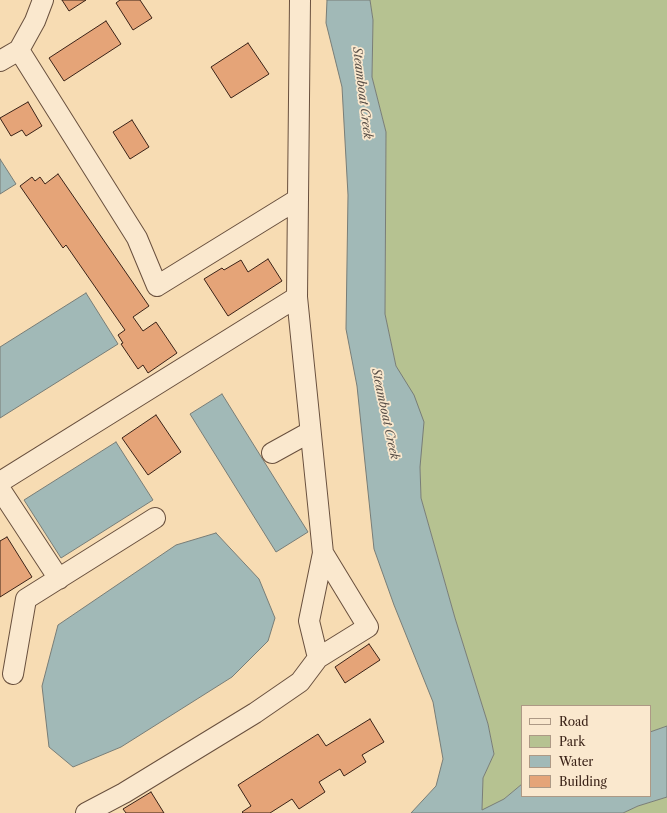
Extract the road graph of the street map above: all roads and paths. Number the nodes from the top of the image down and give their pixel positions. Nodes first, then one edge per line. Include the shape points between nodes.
1 (43, 0) edge
2 (300, 0) edge
3 (19, 50) junction
4 (0, 61) edge
5 (298, 199) junction
6 (297, 297) junction
7 (310, 432) junction
8 (272, 453) dead end
9 (0, 482) edge
10 (0, 489) edge
11 (155, 518) dead end
12 (323, 553) junction
13 (59, 579) junction
14 (318, 658) junction
15 (13, 674) dead end
16 (86, 813) edge

1 - 3 street
2 - 5 street
3 - 4 street
3 - 5 street via 137,238 157,286
5 - 6 street
6 - 7 street
6 - 9 street
7 - 8 street
7 - 12 street
10 - 13 street
11 - 13 street
12 - 14 street via 309,621
12 - 14 street via 368,627
13 - 15 street via 26,599
14 - 16 street via 300,682 255,713 124,793

